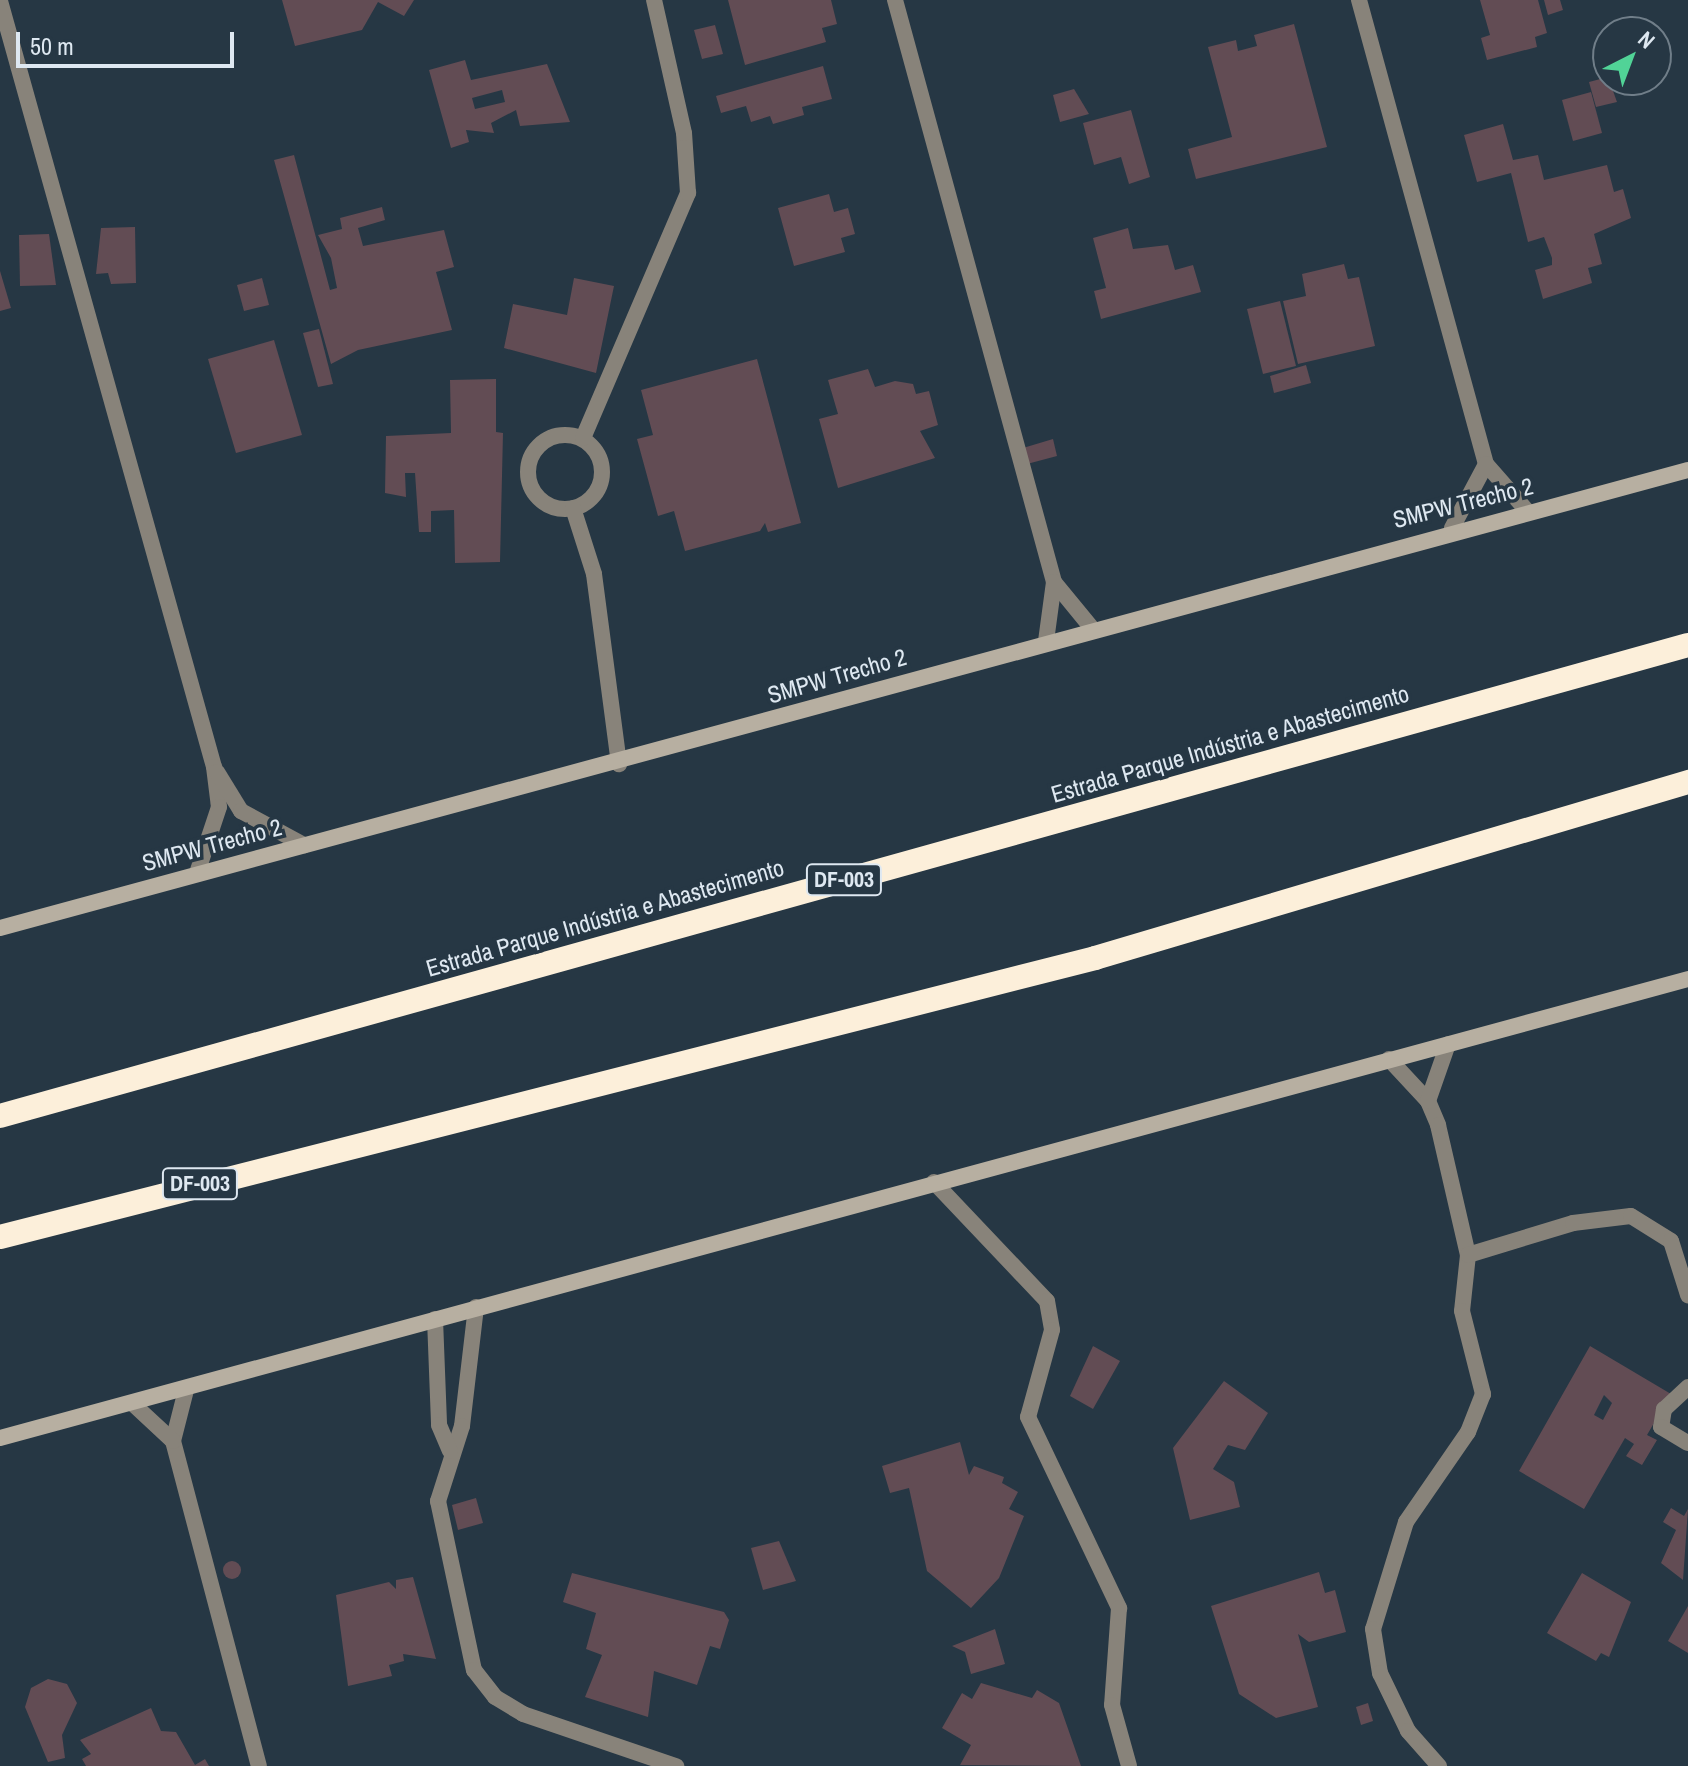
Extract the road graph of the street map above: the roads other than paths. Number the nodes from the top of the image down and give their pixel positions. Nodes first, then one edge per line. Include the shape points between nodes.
1 (654, 0) edge
2 (895, 0) edge
3 (1359, 0) edge
4 (0, 1) edge
5 (583, 438) junction
6 (1486, 464) junction
7 (1688, 470) edge
8 (573, 508) junction
9 (1528, 512) junction
10 (1452, 528) junction
11 (1054, 582) junction
12 (1091, 627) junction
13 (1046, 641) junction
14 (1688, 645) edge
15 (619, 764) junction
16 (214, 767) junction
17 (1688, 782) edge
18 (304, 845) junction
19 (197, 873) junction
20 (0, 928) edge
21 (1688, 979) edge
22 (1448, 1044) junction
23 (1389, 1059) junction
24 (1428, 1101) junction
25 (0, 1116) edge
26 (934, 1182) junction
27 (0, 1237) edge
28 (1468, 1255) junction
29 (1688, 1295) edge
30 (476, 1307) junction
31 (435, 1319) junction
32 (1688, 1387) edge
33 (186, 1390) junction
34 (132, 1403) junction
35 (0, 1438) edge
36 (173, 1441) junction
37 (1688, 1443) edge
38 (450, 1451) junction
39 (259, 1766) edge
40 (676, 1766) edge
41 (1129, 1766) edge
42 (1439, 1766) edge

1 - 5 street via 684,133 688,193
2 - 11 street
3 - 6 street
4 - 16 street
5 - 8 street via 603,470 595,495
5 - 8 street via 557,435 529,460 538,497
6 - 9 street
6 - 10 street
7 - 9 street, SMPW Trecho 2
8 - 15 street via 594,574
9 - 10 street, SMPW Trecho 2
10 - 12 street, SMPW Trecho 2
11 - 12 street
11 - 13 street
12 - 13 street, SMPW Trecho 2
13 - 15 street, SMPW Trecho 2
14 - 25 highway, Estrada Parque Indústria e Abastecimento / DF-003
15 - 18 street, SMPW Trecho 2
16 - 18 street via 241,811
16 - 19 street via 219,807
17 - 27 highway, DF-003 via 1095,958
18 - 19 street, SMPW Trecho 2
19 - 20 street, SMPW Trecho 2
21 - 22 street
22 - 23 street
22 - 24 street
23 - 24 street
23 - 26 street
24 - 28 street
26 - 30 street
26 - 41 street via 1047,1301 1052,1330 1028,1417 1119,1608 1112,1705
28 - 29 street via 1573,1223 1631,1216 1671,1241
28 - 42 street via 1462,1311 1480,1373 1480,1410 1406,1522 1373,1629 1380,1673 1408,1731
30 - 31 street
30 - 38 street via 462,1426
31 - 33 street
31 - 38 street via 439,1425
32 - 37 street via 1661,1418 1665,1435
33 - 34 street
33 - 36 street
34 - 35 street
34 - 36 street
36 - 39 street
38 - 40 street via 439,1484 442,1534 483,1686 523,1714

